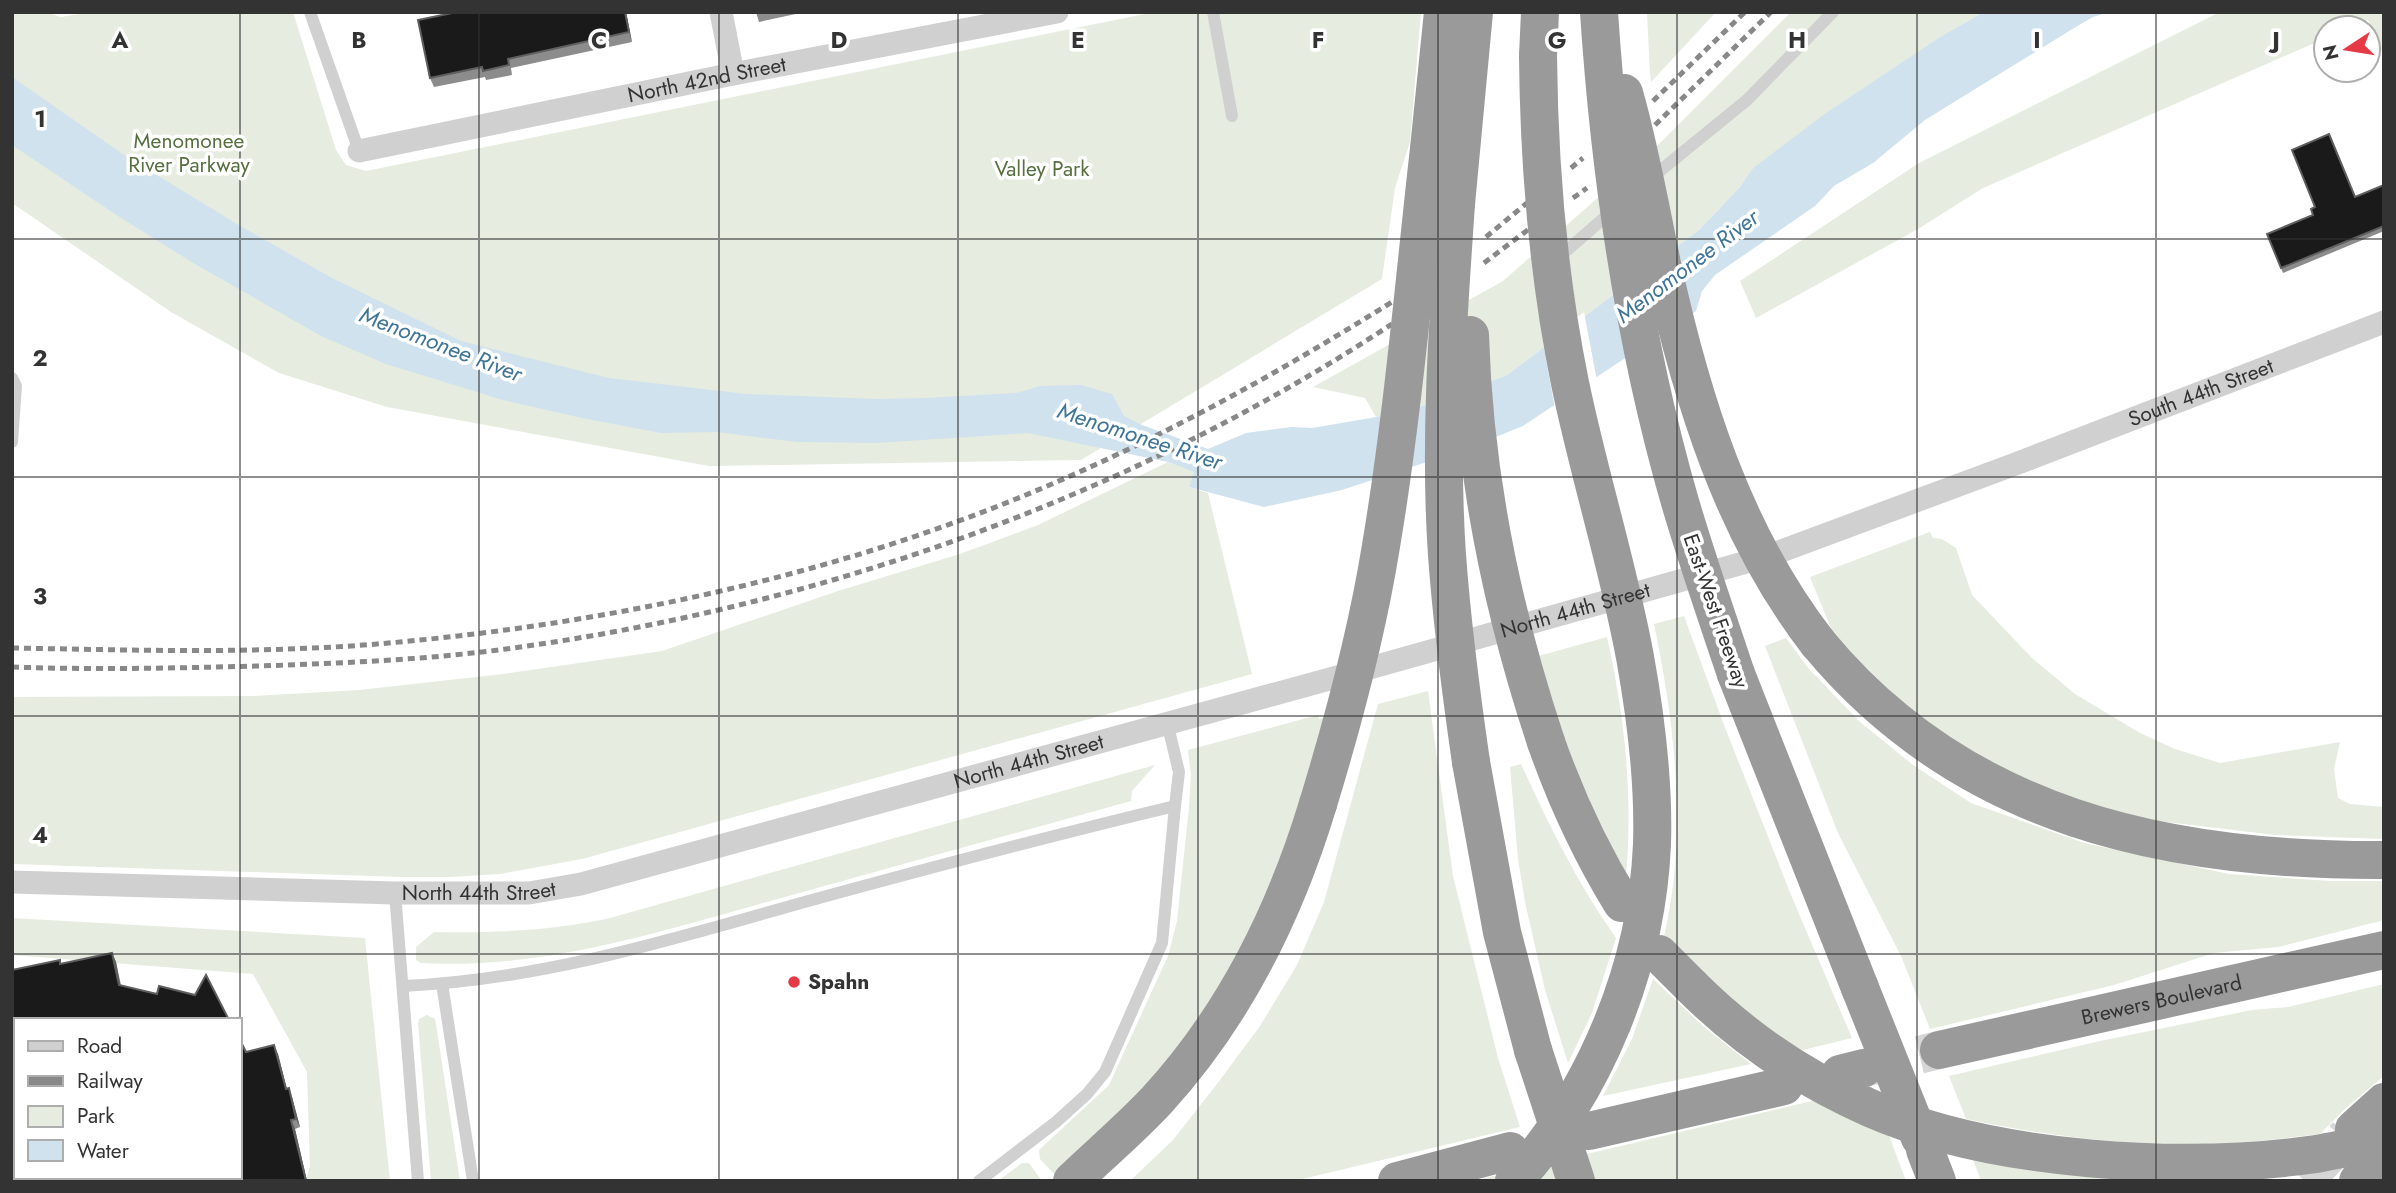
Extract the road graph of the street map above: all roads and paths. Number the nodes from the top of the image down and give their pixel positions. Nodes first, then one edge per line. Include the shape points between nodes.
1 (310, 12) edge
2 (721, 12) edge
3 (1057, 12) edge
4 (1213, 12) edge
5 (1443, 12) edge
6 (1474, 12) edge
7 (1540, 12) edge
8 (1600, 12) edge
9 (1833, 12) edge
10 (733, 74) junction
11 (1232, 116) dead end
12 (359, 151) joint
13 (1456, 204) junction
14 (1539, 276) dead end
15 (2384, 322) edge
16 (12, 378) edge
17 (12, 442) edge
18 (2018, 463) joint
19 (1167, 722) junction
20 (1175, 806) junction
21 (2384, 860) edge
22 (12, 883) edge
23 (395, 893) junction
24 (1622, 903) dead end
25 (2384, 950) edge
26 (1659, 954) dead end
27 (442, 984) junction
28 (403, 986) junction
29 (1939, 1050) tunnel mouth
30 (1784, 1086) dead end
31 (2384, 1102) edge
32 (1589, 1131) dead end
33 (2369, 1135) edge
34 (1931, 1165) edge
35 (1512, 1166) edge
36 (2384, 1172) edge
37 (418, 1181) edge
38 (473, 1181) edge
39 (979, 1181) edge
40 (1072, 1181) edge
41 (1397, 1181) edge
42 (1576, 1181) edge
43 (2358, 1181) edge

1 - 12 lane
2 - 10 street
3 - 10 street, North 42nd Street
4 - 11 lane
5 - 40 highway, bridge via 1381,547 1350,691 1318,804 1288,893 1228,1005 1156,1101
6 - 13 highway
7 - 35 highway, bridge via 1538,127 1555,297 1570,384 1635,656 1650,782 1652,845 1643,915 1614,1020 1557,1126
8 - 21 highway, bridge via 1710,436 1746,529 1768,571 1791,609 1840,670 1934,750 2012,795 2056,812 2104,828 2197,848 2307,859
8 - 34 highway, East-West Freeway, bridge via 1615,184 1632,294 1684,513 1736,674
9 - 14 lane via 1747,100 1634,191
10 - 12 street, North 42nd Street
13 - 24 highway, bridge via 1470,317 1476,423 1492,534 1515,642 1564,792
13 - 42 highway, bridge via 1445,491 1453,623 1471,762 1499,919 1533,1050
15 - 18 street, South 44th Street
16 - 17 lane via 16,386
18 - 19 street, North 44th Street via 1742,564
19 - 20 lane via 1179,772
19 - 23 street, North 44th Street via 581,884 529,892
20 - 27 lane via 656,944 514,975
20 - 39 lane via 1162,943 1105,1072 1056,1122
22 - 23 street, North 44th Street
23 - 28 lane
25 - 29 highway, Brewers Boulevard
26 - 33 highway, bridge via 1723,1018 1791,1067 1871,1108 1950,1134 2080,1157 2172,1163 2316,1154
27 - 28 lane
27 - 38 lane
28 - 37 lane
30 - 32 highway
31 - 33 highway
35 - 41 highway
36 - 43 highway

